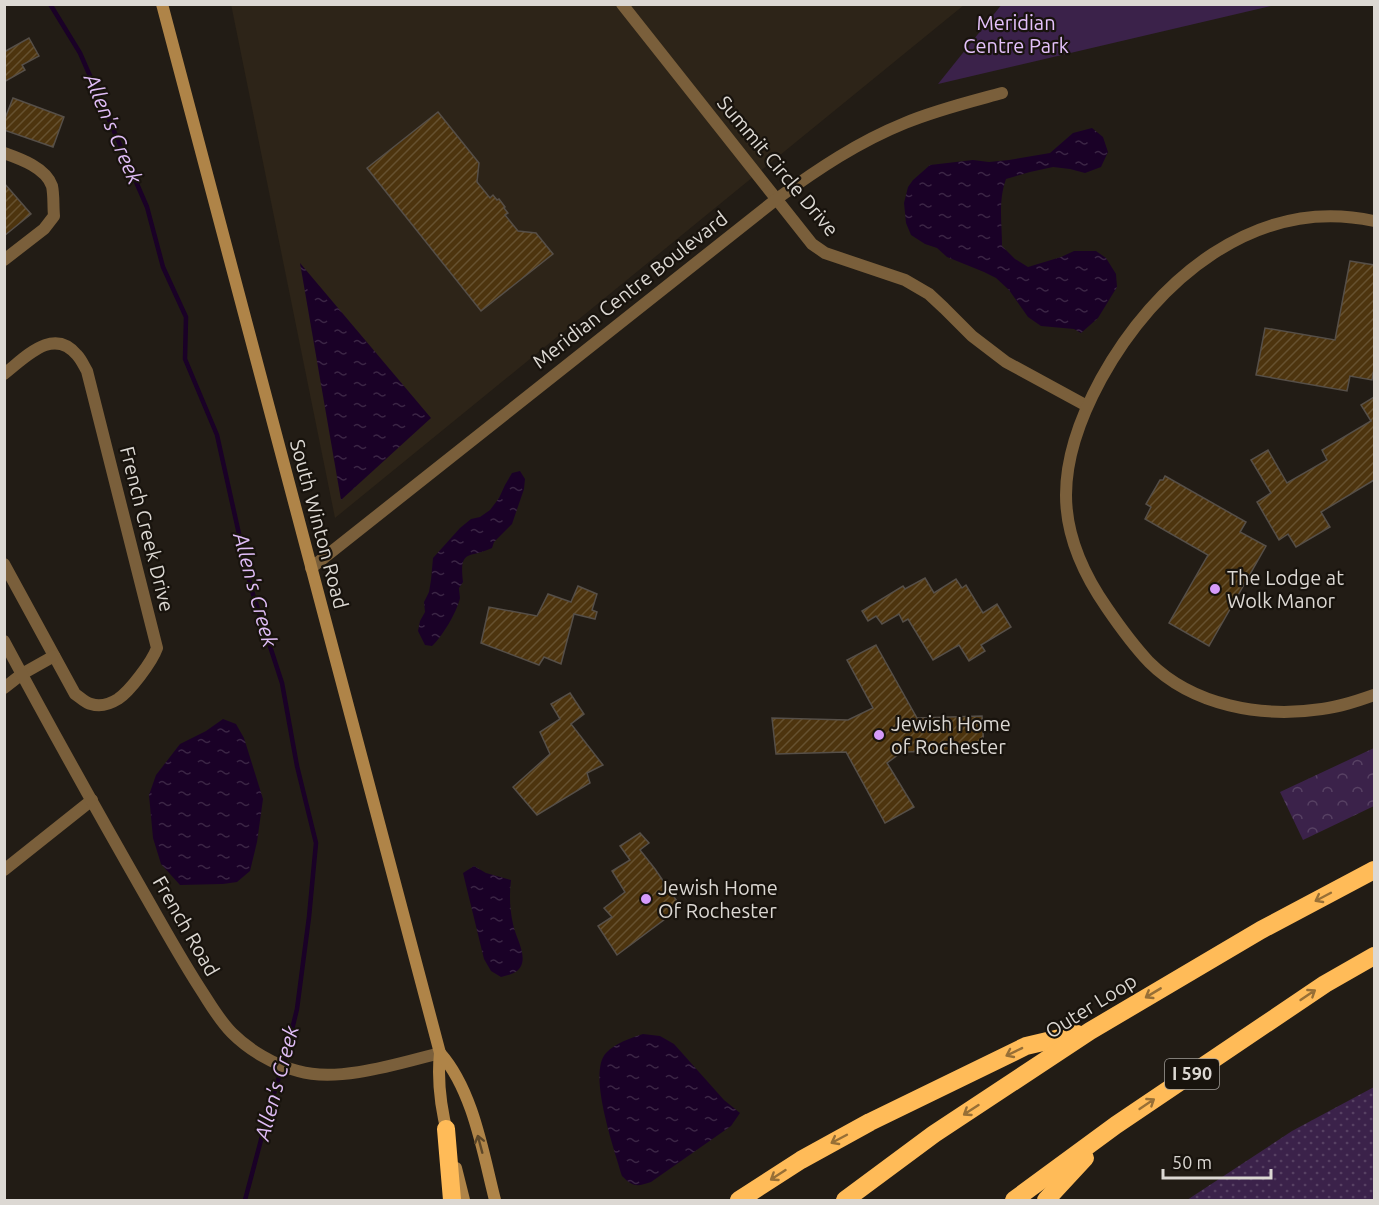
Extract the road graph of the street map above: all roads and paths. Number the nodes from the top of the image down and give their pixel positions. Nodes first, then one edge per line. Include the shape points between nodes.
1 (162, 4) edge
2 (622, 4) edge
3 (1002, 93) dead end
4 (4, 153) edge
5 (778, 198) junction
6 (1374, 221) edge
7 (4, 260) edge
8 (4, 374) edge
9 (1087, 406) junction
10 (4, 564) edge
11 (311, 567) junction
12 (4, 641) edge
13 (54, 656) junction
14 (22, 674) junction
15 (4, 688) edge
16 (1374, 695) edge
17 (92, 800) junction
18 (4, 870) edge
19 (1374, 870) edge
20 (1374, 956) edge
21 (1090, 1031) junction
22 (440, 1053) junction
23 (1116, 1125) junction
24 (446, 1129) junction
25 (452, 1200) edge
26 (464, 1200) edge
27 (495, 1200) edge
28 (739, 1200) edge
29 (845, 1200) edge
30 (1014, 1200) edge
31 (1046, 1200) edge

1 - 11 main road, South Winton Road
2 - 5 street, Summit Circle Drive
3 - 5 street, Meridian Centre Boulevard via 949,106 904,123 837,157
4 - 7 street via 27,161 46,176 51,184 54,216 44,229
5 - 9 street, Summit Circle Drive via 812,244 825,254 905,280 928,294 1006,362
5 - 11 street, Meridian Centre Boulevard
6 - 9 street via 1329,215 1306,217 1262,228 1214,252 1147,311 1121,346
8 - 13 street, French Creek Drive via 51,343 73,350 87,371 157,648 129,689 104,705 89,704 75,694
9 - 16 street via 1067,475 1067,514 1078,556 1093,589 1150,663 1188,690 1249,710 1299,712
10 - 13 street, French Creek Drive
11 - 22 main road, South Winton Road
12 - 14 street, French Road
13 - 14 street
14 - 15 street
14 - 17 street, French Road
17 - 18 street
17 - 22 street, French Road via 183,962 219,1017 247,1045 277,1064 322,1075 387,1066
19 -> 21 highway, Outer Loop via 1261,930
23 -> 20 highway, I 590 via 1325,984
21 -> 28 highway via 1026,1046 836,1140
21 -> 29 highway, Outer Loop via 934,1134
22 - 24 main road, South Winton Road via 439,1080
27 -> 22 main road, South Winton Road via 465,1093
23 - 30 highway, I 590
23 - 31 highway
24 - 25 highway
24 - 26 main road, South Winton Road

